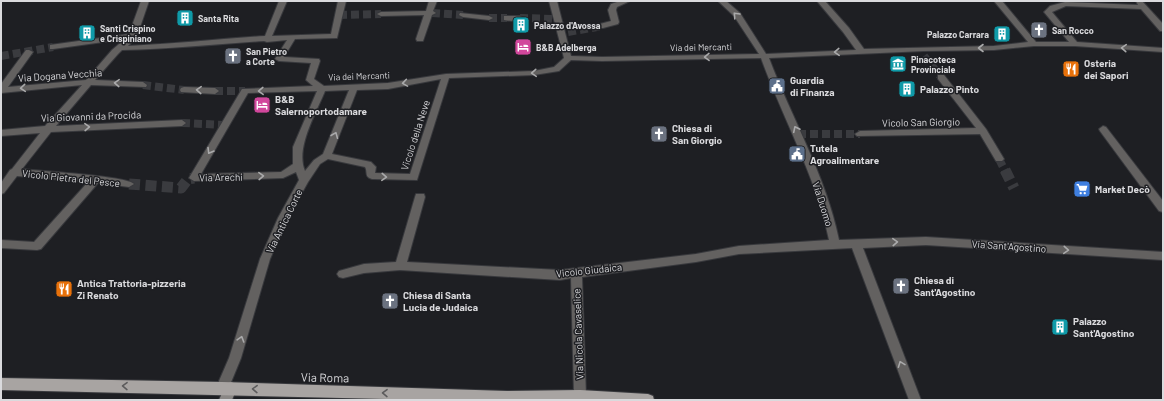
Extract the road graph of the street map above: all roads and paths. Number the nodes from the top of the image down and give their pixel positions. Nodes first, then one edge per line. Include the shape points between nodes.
1 (145, 1) edge
2 (283, 1) edge
3 (342, 1) edge
4 (433, 1) edge
5 (553, 1) edge
6 (626, 1) edge
7 (722, 1) edge
8 (821, 1) edge
9 (998, 1) edge
10 (1140, 4) edge
11 (430, 13) junction
12 (380, 14) tunnel mouth
13 (463, 15) tunnel mouth
14 (489, 18) tunnel mouth
15 (507, 18) tunnel mouth
16 (520, 18) tunnel mouth
17 (603, 26) tunnel mouth
18 (1163, 29) edge
19 (133, 36) junction
20 (292, 37) junction
21 (420, 39) dead end
22 (267, 40) junction
23 (1034, 44) junction
24 (1075, 44) junction
25 (53, 47) tunnel mouth
26 (121, 48) junction
27 (1163, 50) edge
28 (861, 51) junction
29 (29, 52) dead end
30 (764, 56) junction
31 (568, 58) junction
32 (446, 76) junction
33 (941, 77) tunnel mouth
34 (90, 82) junction
35 (144, 85) tunnel mouth
36 (354, 87) junction
37 (322, 88) junction
38 (1, 90) edge
39 (184, 90) tunnel mouth
40 (215, 91) tunnel mouth
41 (245, 91) joint
42 (182, 124) tunnel mouth
43 (48, 129) junction
44 (1103, 129) dead end
45 (983, 132) junction
46 (1, 134) edge
47 (860, 134) tunnel mouth
48 (327, 156) junction
49 (999, 159) tunnel mouth
50 (298, 166) junction
51 (13, 172) junction
52 (96, 179) junction
53 (304, 180) junction
54 (129, 184) tunnel mouth
55 (1, 190) edge
56 (420, 196) dead end
57 (1163, 208) edge
58 (1, 244) edge
59 (835, 244) junction
60 (856, 244) junction
61 (1163, 256) edge
62 (400, 266) junction
63 (576, 273) junction
64 (343, 274) dead end
65 (1, 384) edge
66 (226, 392) edge
67 (580, 396) junction
68 (648, 400) edge
69 (915, 400) edge

1 - 19 street
2 - 22 street
3 - 20 street via 334,36
4 - 11 street
5 - 31 street via 556,19 565,33
6 - 17 street via 614,6 612,10 615,22
30 -> 7 street, Via Duomo via 737,15
8 - 28 street
9 - 23 street
10 - 18 street
10 - 24 street via 1060,5 1048,12
11 - 12 street
11 - 21 street
13 - 14 street
15 - 16 street
19 - 25 street
19 - 26 street
20 - 22 street
20 - 37 street via 279,59 316,61 310,80
22 - 26 street via 198,43 165,48
23 - 24 street, Via dei Mercanti
23 -> 28 street, Via dei Mercanti via 994,48
27 -> 24 street, Via dei Mercanti
26 - 34 street
28 -> 30 street, Via dei Mercanti
29 - 38 street
30 -> 31 street, Via dei Mercanti
59 -> 30 street, Via Duomo via 829,215
31 -> 32 street, Via dei Mercanti via 556,69 545,72
32 -> 36 street, Via dei Mercanti via 388,86
48 -> 32 street, Vicolo della Neve via 368,164 372,176 414,178
33 - 45 street
35 -> 34 street, Via Dogana Vecchia
34 -> 38 street, Via Dogana Vecchia
34 - 43 street
36 - 37 street, Via dei Mercanti
48 -> 36 street, Via Antica Corte
37 -> 41 street, Via dei Mercanti
37 - 50 street via 298,147
40 -> 39 street
41 -> 50 street, Via Arechi via 194,178 283,174
43 -> 42 street, Via Giovanni da Procida
43 - 46 street, Via Giovanni da Procida
43 - 51 street
44 - 57 street
45 - 47 street, Vicolo San Giorgio
45 - 49 street
48 - 53 street, Via Antica Corte via 316,162
50 - 53 street
51 - 52 street, Vicolo Pietra del Pesce
51 - 55 street
52 - 54 street, Vicolo Pietra del Pesce
52 - 58 street via 37,246
66 -> 53 street, Via Antica Corte via 265,259 283,218
56 - 62 street
59 - 60 street
59 - 63 street, Vicolo Giudaica via 739,250
60 -> 61 street, Via Sant'Agostino via 926,241
69 -> 60 street
62 - 63 street, Vicolo Giudaica via 560,275
62 - 64 street, Vicolo Giudaica
63 - 67 street, Via Nicola Cavaselice
66 -> 65 main road, Via Roma
67 -> 66 main road, Via Roma
67 - 68 main road, Via Roma

